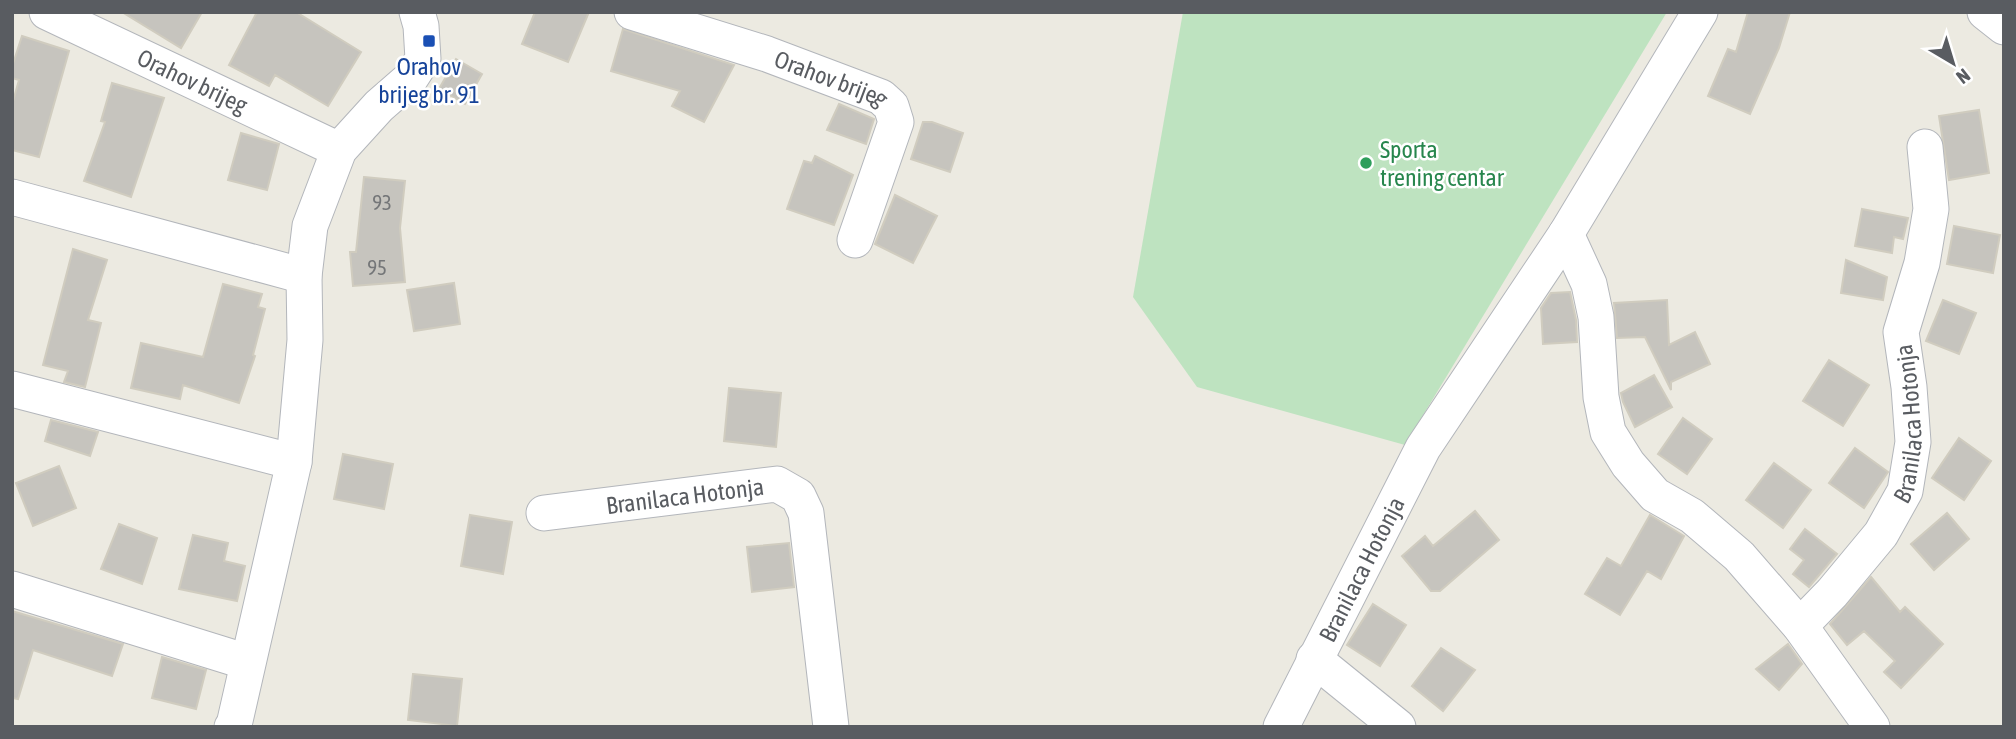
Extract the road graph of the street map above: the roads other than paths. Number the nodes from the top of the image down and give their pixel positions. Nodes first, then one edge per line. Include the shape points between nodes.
1 (47, 12) edge
2 (417, 12) edge
3 (632, 12) edge
4 (1700, 12) edge
5 (1985, 12) edge
6 (2004, 27) edge
7 (1925, 147) dead end
8 (339, 150) junction
9 (12, 197) edge
10 (1566, 234) junction
11 (855, 240) dead end
12 (304, 275) junction
13 (12, 390) edge
14 (294, 462) junction
15 (544, 513) dead end
16 (12, 589) edge
17 (1800, 626) junction
18 (1314, 659) junction
19 (247, 662) junction
20 (235, 726) edge
21 (831, 727) edge
22 (1281, 727) edge
23 (1398, 727) edge
24 (1872, 727) edge

1 - 8 street, Orahov brijeg
2 - 8 street via 423,59 410,79
3 - 11 street, Orahov brijeg via 767,54 881,97 891,106 895,122
4 - 10 street, Branilaca Hotonja
5 - 6 street
7 - 17 street, Branilaca Hotonja via 1931,209 1922,263 1901,332 1913,442 1905,491 1881,534
8 - 12 street via 310,226
9 - 12 street
10 - 17 street via 1589,284 1596,317 1608,432 1655,495 1692,516 1739,556
10 - 18 street, Branilaca Hotonja via 1423,448
12 - 14 street
13 - 14 street
14 - 19 street
15 - 21 street, Branilaca Hotonja via 777,484 798,496 806,513
16 - 19 street
17 - 24 street
18 - 22 street, Branilaca Hotonja
18 - 23 street, Branilaca Hotonja
19 - 20 street

